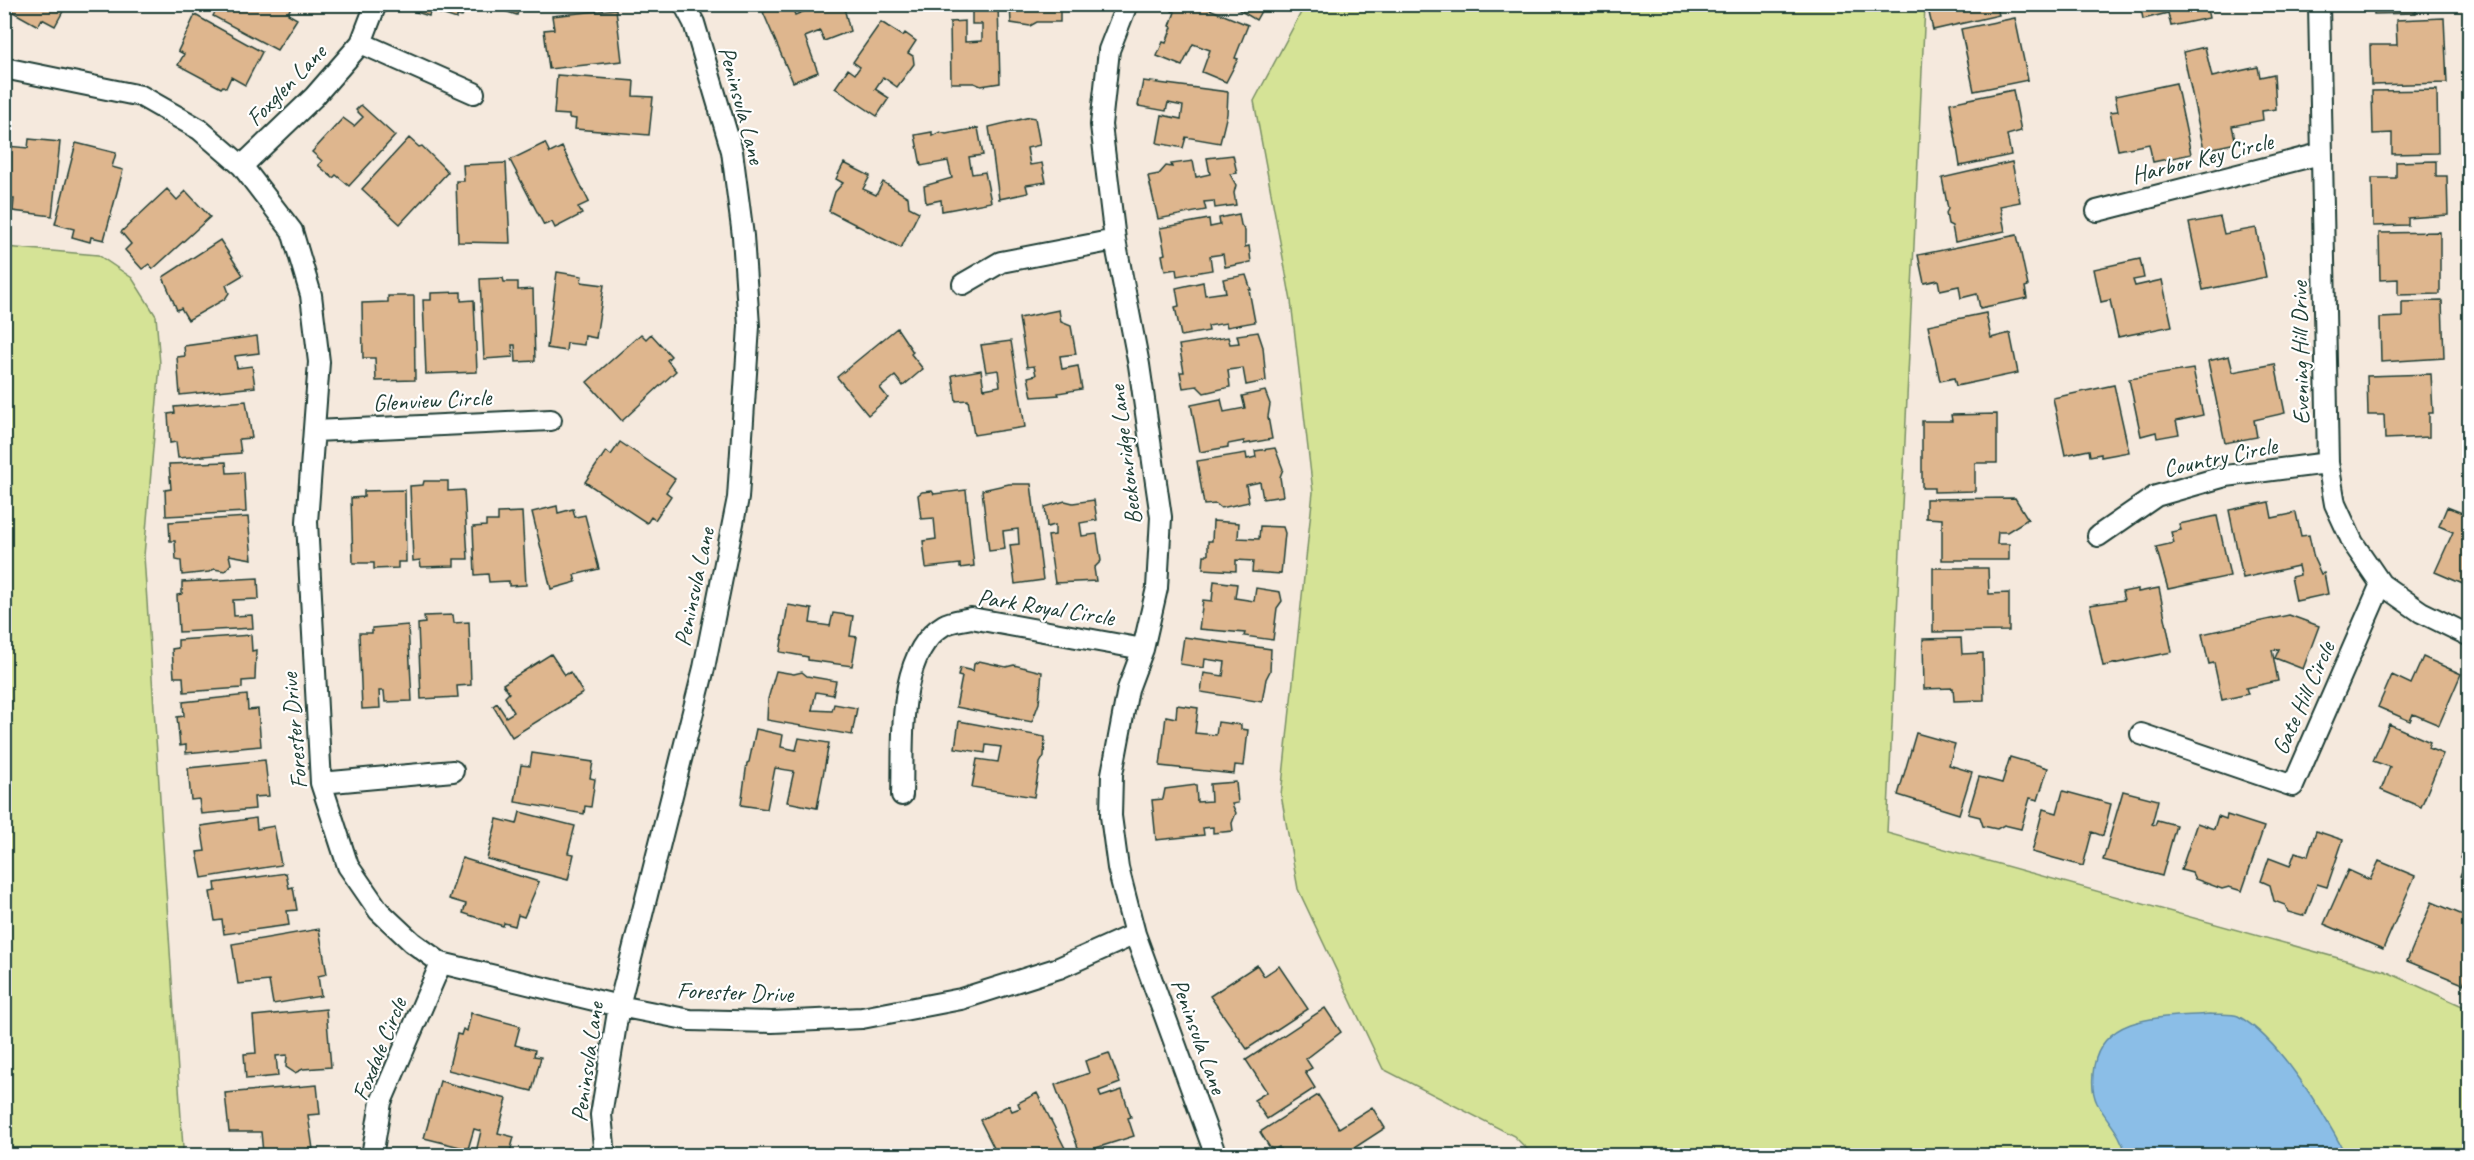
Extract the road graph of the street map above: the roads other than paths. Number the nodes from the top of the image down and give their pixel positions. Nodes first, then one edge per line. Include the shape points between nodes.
1 (376, 4) edge
2 (684, 4) edge
3 (1127, 4) edge
4 (2319, 4) edge
5 (693, 14) edge
6 (361, 43) junction
7 (4, 68) edge
8 (474, 93) dead end
9 (2320, 154) junction
10 (242, 166) junction
11 (2097, 211) dead end
12 (1115, 240) junction
13 (963, 284) dead end
14 (551, 420) dead end
15 (315, 431) junction
16 (2328, 463) junction
17 (2098, 536) dead end
18 (2381, 584) junction
19 (2469, 636) edge
20 (1143, 649) junction
21 (2141, 735) dead end
22 (453, 771) dead end
23 (321, 783) junction
24 (902, 795) dead end
25 (1135, 934) junction
26 (441, 963) junction
27 (619, 1006) junction
28 (372, 1155) edge
29 (605, 1155) edge
30 (1216, 1155) edge

1 - 6 street, Foxglen Lane
2 - 5 street, Peninsula Lane
3 - 12 street, Beckonridge Lane via 1109,50 1101,125
4 - 9 street, Evening Hill Drive
5 - 27 street, Peninsula Lane via 732,151 743,236 749,326 738,498 704,668
6 - 8 street
6 - 10 street, Foxglen Lane via 314,98
7 - 10 street, Forester Drive via 141,96 199,129
9 - 11 street, Harbor Key Circle
9 - 16 street, Evening Hill Drive
10 - 15 street, Forester Drive via 292,231 311,295 319,362
12 - 13 street via 1001,261
12 - 20 street, Beckonridge Lane via 1139,365 1161,517 1157,588
14 - 15 street, Glenview Circle
15 - 23 street, Forester Drive via 307,522
16 - 17 street, Country Circle via 2226,476 2156,496
16 - 18 street, Evening Hill Drive via 2335,504 2353,543
18 - 19 street, Evening Hill Drive via 2421,612
18 - 21 street, Gate Hill Circle via 2293,786
20 - 24 street, Park Royal Circle via 971,618 945,624 924,642 913,667 907,693
20 - 25 street, Beckonridge Lane via 1128,689 1112,774 1111,816 1118,868
22 - 23 street
23 - 26 street, Forester Drive via 348,866 378,911
25 - 27 street, Forester Drive via 1059,968 961,999 862,1018 690,1020
25 - 30 street, Peninsula Lane
26 - 27 street, Forester Drive
26 - 28 street, Foxdale Circle via 381,1102
27 - 29 street, Peninsula Lane via 601,1115

